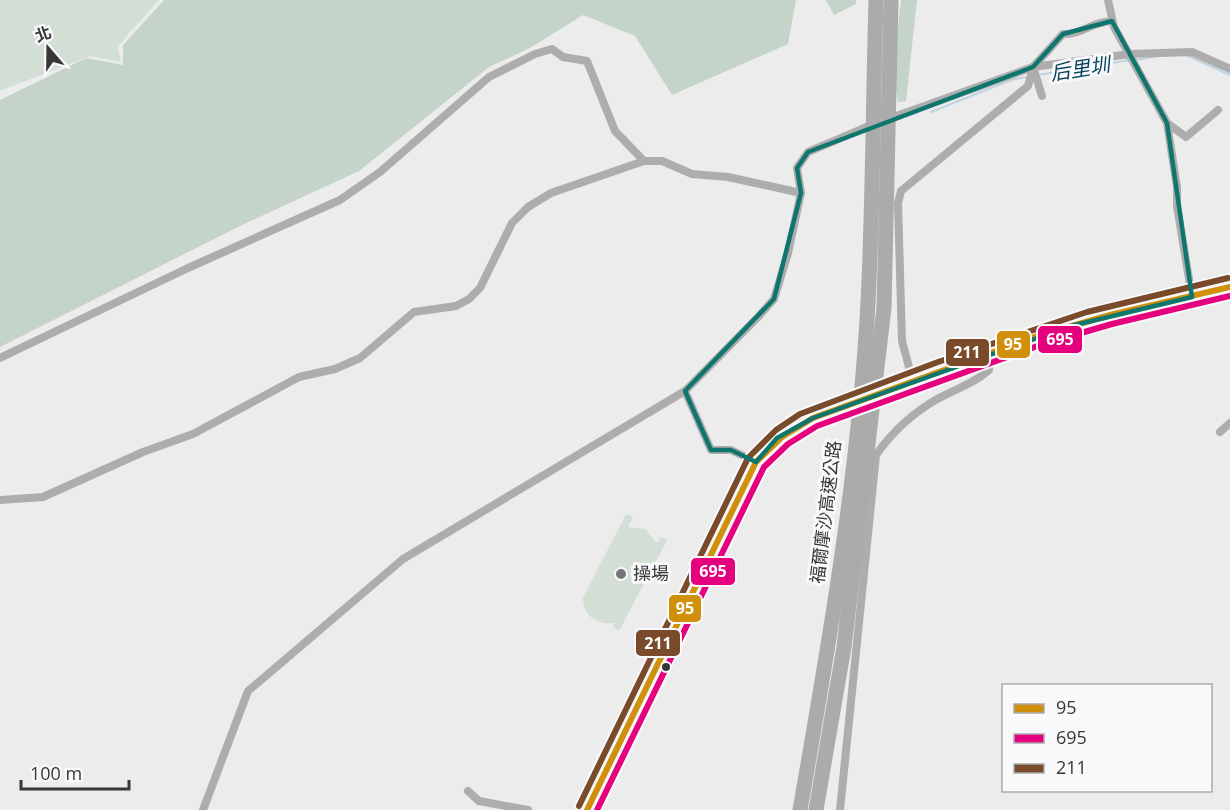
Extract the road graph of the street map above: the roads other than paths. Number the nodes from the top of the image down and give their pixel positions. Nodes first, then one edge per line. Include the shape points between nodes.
1 (876, 0) edge
2 (891, 0) edge
3 (1108, 0) edge
4 (1112, 21) junction
5 (1130, 54) junction
6 (1033, 67) junction
7 (1230, 69) edge
8 (1042, 96) dead end
9 (1218, 110) dead end
10 (1167, 123) junction
11 (644, 161) junction
12 (801, 193) junction
13 (1230, 287) edge
14 (1192, 297) junction
15 (990, 352) junction
16 (0, 358) edge
17 (913, 382) junction
18 (685, 391) junction
19 (1230, 423) edge
20 (1220, 432) dead end
21 (756, 462) junction
22 (0, 500) edge
23 (468, 790) dead end
24 (203, 810) edge
25 (528, 810) edge
26 (587, 810) edge
27 (800, 810) edge
28 (816, 810) edge
29 (840, 810) edge

1 - 27 highway, 福爾摩沙高速公路 via 868,304 855,444 829,640
2 - 28 highway, 福爾摩沙高速公路 via 884,308 844,647
3 - 4 street
4 - 5 street
4 - 6 street via 1063,34
5 - 6 street
5 - 7 street via 1192,52
5 - 10 street
6 - 8 street
6 - 12 street via 808,152 797,168
6 - 17 street via 1028,86 901,191 898,203 902,341
9 - 10 street via 1186,137
10 - 14 street
11 - 12 street via 662,161 692,174 728,177
11 - 16 street via 615,131 587,61 563,57 552,49 489,76 380,172 340,200
11 - 22 street via 551,193 528,207 512,223 480,288 469,298 456,306 414,312 360,357 335,369 299,378 192,434 44,497
12 - 18 street via 774,299
13 - 14 street
14 - 15 street via 1158,302
15 - 17 street
15 - 29 street via 989,370 982,377 913,415 876,455
17 - 21 street, bridge via 793,427 777,438
18 - 21 street via 711,450 731,450
18 - 24 street via 403,559 248,691
19 - 20 street
21 - 26 street
23 - 25 street via 479,801

